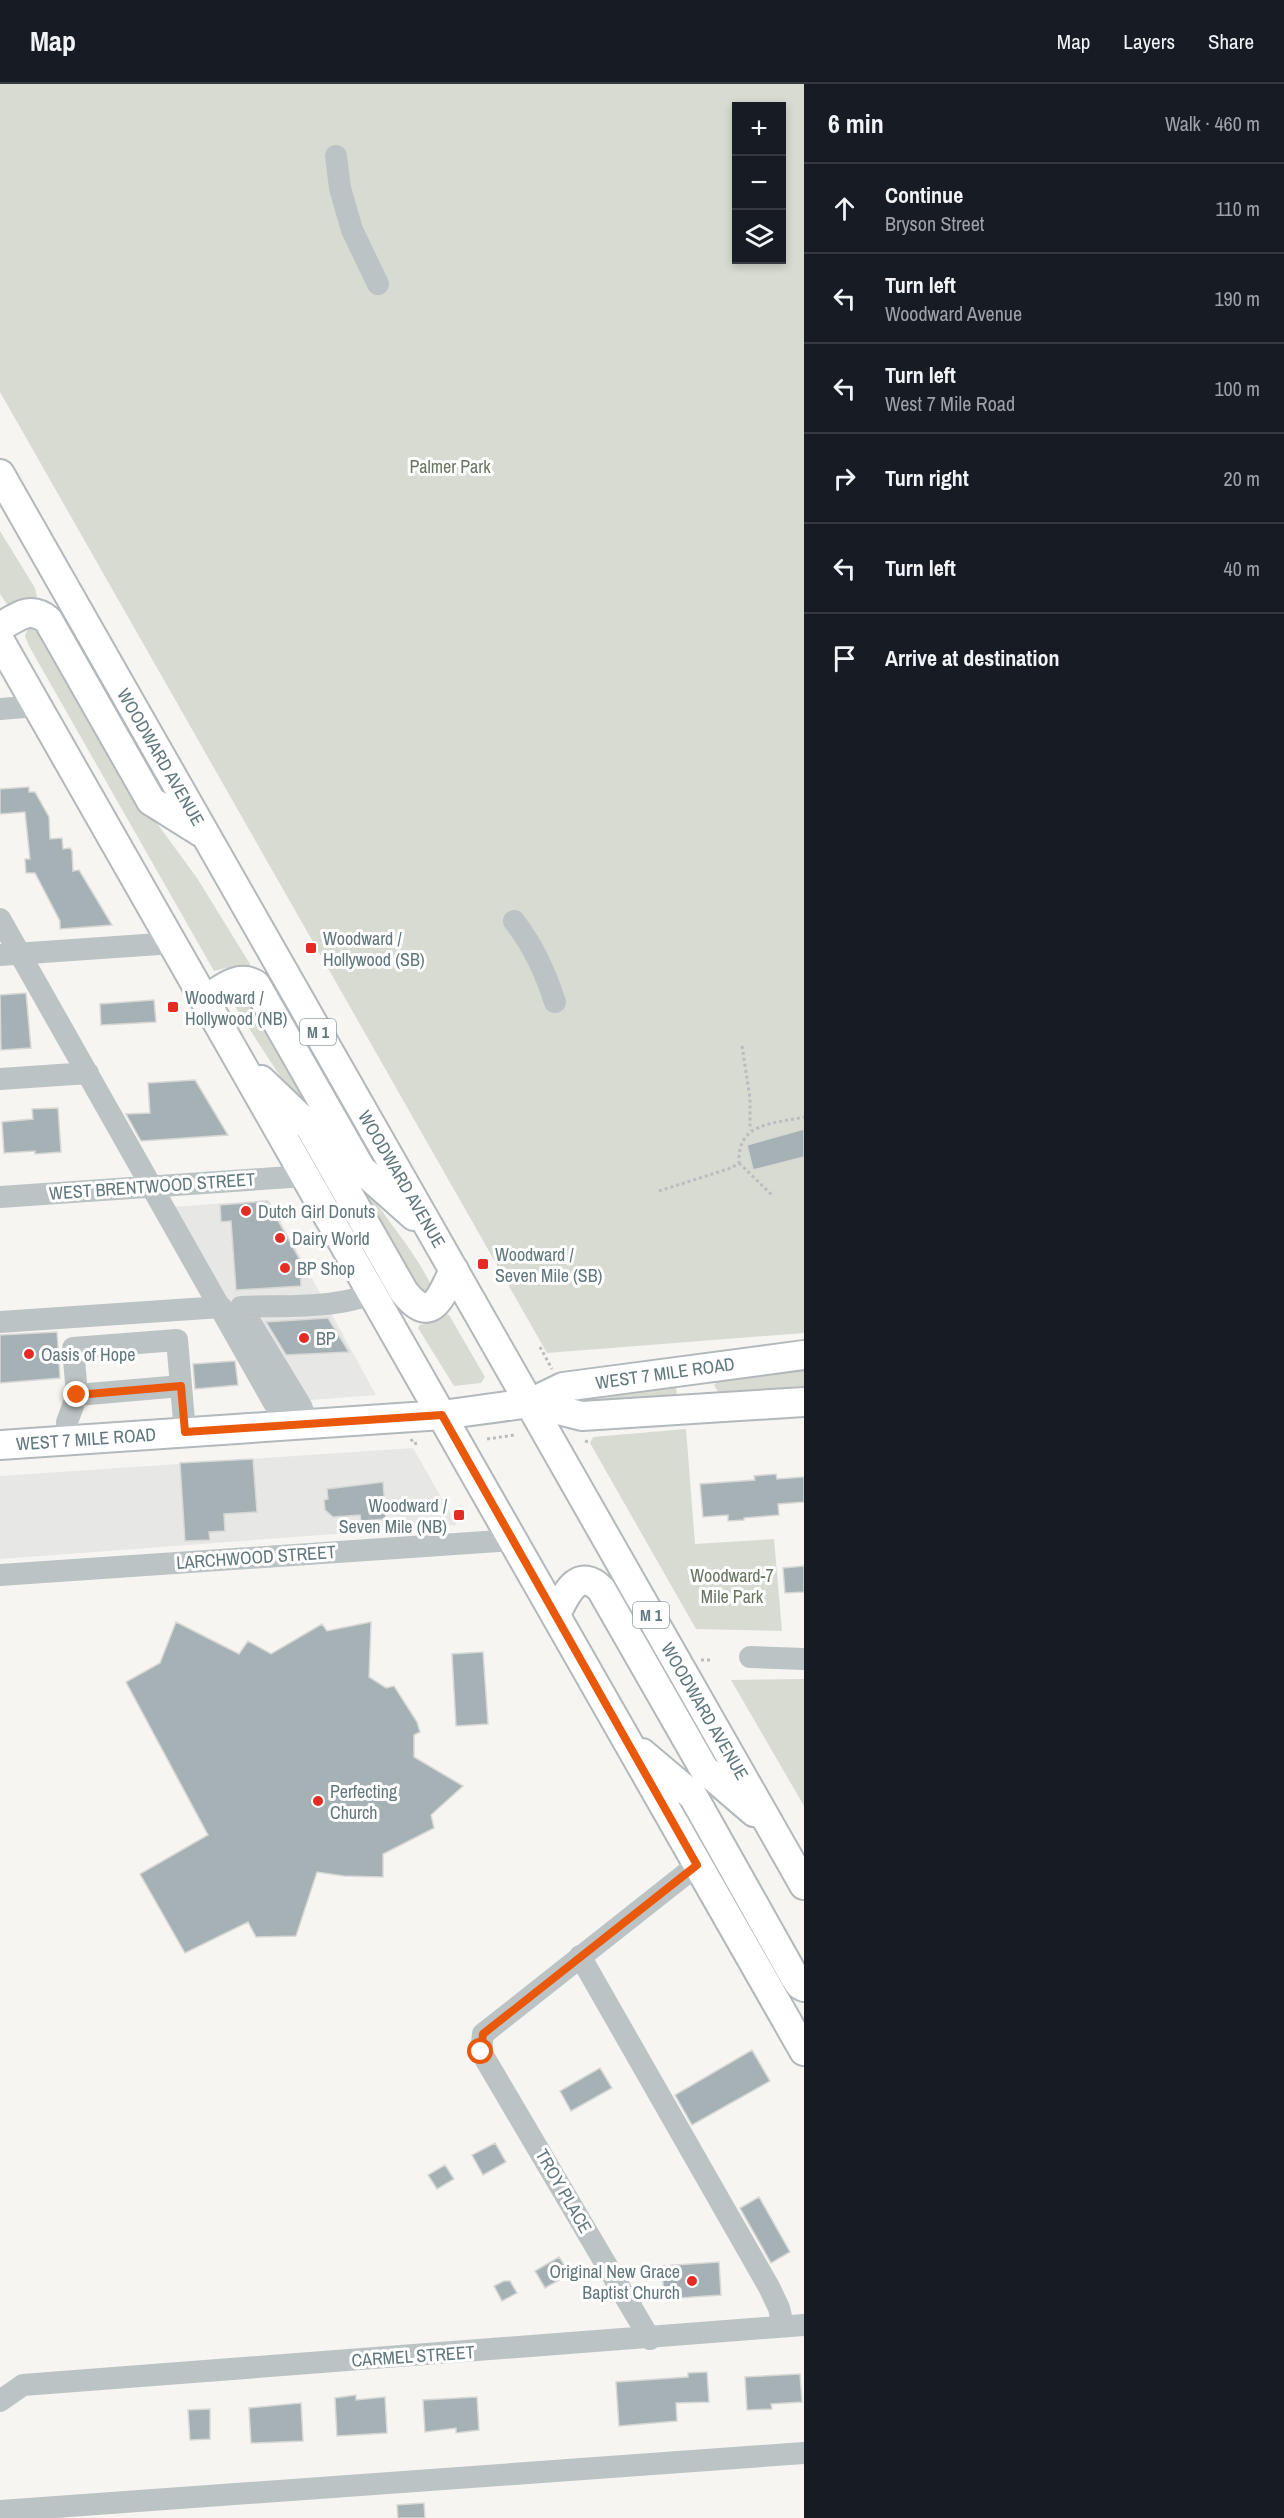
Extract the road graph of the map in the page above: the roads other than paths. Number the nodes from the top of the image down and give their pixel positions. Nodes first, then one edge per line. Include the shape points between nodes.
1 (336, 156) dead end
2 (378, 284) dead end
3 (0, 474) edge
4 (9, 510) edge
5 (0, 627) edge
6 (0, 640) edge
7 (37, 706) junction
8 (0, 709) edge
9 (207, 836) junction
10 (0, 919) edge
11 (514, 921) dead end
12 (172, 943) junction
13 (10, 954) edge
14 (205, 1000) junction
15 (555, 1002) dead end
16 (240, 1060) junction
17 (88, 1073) junction
18 (0, 1079) edge
19 (304, 1176) junction
20 (149, 1187) junction
21 (0, 1197) edge
22 (430, 1229) junction
23 (454, 1270) junction
24 (398, 1281) junction
25 (372, 1295) junction
26 (221, 1307) junction
27 (0, 1322) edge
28 (804, 1355) edge
29 (689, 1370) junction
30 (181, 1386) junction
31 (77, 1395) junction
32 (804, 1402) edge
33 (530, 1403) junction
34 (700, 1408) junction
35 (442, 1415) junction
36 (298, 1425) junction
37 (185, 1432) junction
38 (69, 1441) junction
39 (0, 1445) edge
40 (513, 1540) junction
41 (0, 1575) edge
42 (556, 1614) junction
43 (750, 1657) dead end
44 (804, 1659) edge
45 (625, 1737) junction
46 (772, 1828) junction
47 (697, 1865) junction
48 (804, 1885) edge
49 (580, 1956) junction
50 (804, 1987) edge
51 (804, 2051) edge
52 (794, 2326) edge
53 (650, 2339) junction
54 (0, 2401) edge
55 (804, 2453) edge
56 (0, 2511) edge

1 - 2 street via 352,230
3 - 4 main road, WOODWARD AVENUE / M 1
4 - 9 main road, WOODWARD AVENUE / M 1
5 - 9 main road via 28,612 48,620 151,801
6 - 7 main road
7 - 8 street
7 - 12 main road
9 - 22 main road, WOODWARD AVENUE / M 1
10 - 13 street
11 - 15 street via 542,963
12 - 13 street
12 - 14 main road
13 - 17 street
14 - 16 main road
14 - 22 main road via 237,981 256,986 361,1169
16 - 19 main road
16 - 24 main road via 310,1127
17 - 18 street
17 - 20 street
19 - 20 street, WEST BRENTWOOD STREET
19 - 25 main road
20 - 21 street, WEST BRENTWOOD STREET
20 - 26 street
22 - 23 main road, WOODWARD AVENUE / M 1
23 - 24 main road via 440,1299 425,1308 415,1306
23 - 33 main road, WOODWARD AVENUE / M 1
24 - 25 street
25 - 35 main road
25 - 36 street via 329,1303 241,1307 302,1406
26 - 27 street
26 - 36 street
28 - 29 main road, WEST 7 MILE ROAD
29 - 33 main road, WEST 7 MILE ROAD via 563,1387
29 - 34 main road
30 - 31 street
30 - 31 street via 177,1340 73,1348
30 - 37 street
31 - 38 street via 67,1422
32 - 34 main road, WEST 7 MILE ROAD
33 - 34 main road, WEST 7 MILE ROAD via 582,1416
33 - 35 main road, WEST 7 MILE ROAD
33 - 46 main road, WOODWARD AVENUE / M 1
35 - 36 main road, WEST 7 MILE ROAD
35 - 40 main road
36 - 37 main road, WEST 7 MILE ROAD
37 - 38 main road, WEST 7 MILE ROAD
38 - 39 main road, WEST 7 MILE ROAD
40 - 41 street, LARCHWOOD STREET
40 - 42 main road
42 - 45 main road
42 - 46 main road via 572,1585 582,1580 593,1581 704,1769
43 - 44 street
45 - 47 main road
45 - 50 main road via 693,1796 794,1976
46 - 48 main road, WOODWARD AVENUE / M 1
47 - 49 street
47 - 51 main road
49 - 52 street via 779,2308
49 - 53 street, TROY PLACE via 483,2034 481,2052
52 - 53 street, CARMEL STREET
53 - 54 street, CARMEL STREET via 23,2385
55 - 56 street

